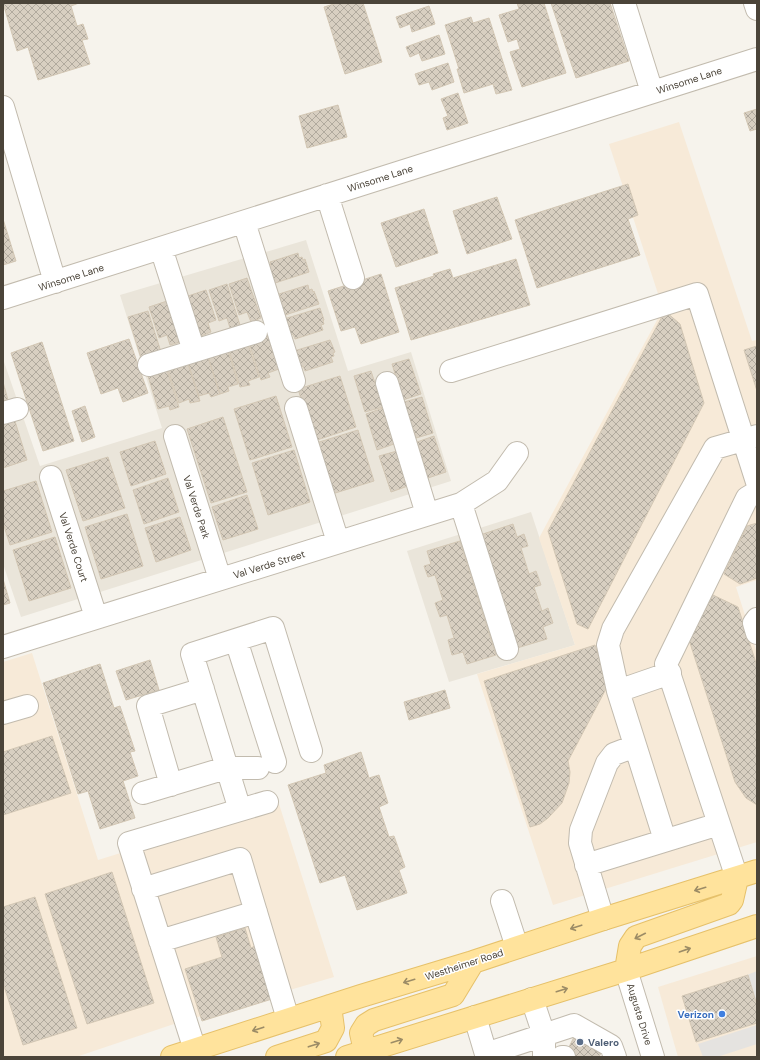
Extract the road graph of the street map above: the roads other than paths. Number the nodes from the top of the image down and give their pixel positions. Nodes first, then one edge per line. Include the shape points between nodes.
1 (624, 3) edge
2 (755, 3) edge
3 (757, 9) edge
4 (757, 58) edge
5 (652, 92) junction
6 (3, 107) edge
7 (327, 195) junction
8 (244, 222) junction
9 (161, 248) junction
10 (353, 278) dead end
11 (55, 282) junction
12 (3, 298) edge
13 (256, 332) dead end
14 (194, 351) junction
15 (149, 365) dead end
16 (451, 372) dead end
17 (294, 381) dead end
18 (387, 383) dead end
19 (296, 408) dead end
20 (175, 436) dead end
21 (750, 438) edge
22 (517, 453) dead end
23 (52, 477) dead end
24 (757, 482) edge
25 (757, 492) edge
26 (461, 504) junction
27 (427, 514) junction
28 (338, 542) junction
29 (220, 579) junction
30 (96, 617) junction
31 (757, 619) edge
32 (757, 633) edge
33 (236, 640) junction
34 (3, 646) edge
35 (507, 649) dead end
36 (670, 673) junction
37 (203, 689) junction
38 (618, 691) junction
39 (27, 706) dead end
40 (3, 713) edge
41 (635, 746) junction
42 (311, 751) dead end
43 (226, 768) junction
44 (171, 785) junction
45 (143, 793) dead end
46 (267, 802) dead end
47 (240, 810) junction
48 (719, 824) junction
49 (665, 840) junction
50 (586, 865) junction
51 (747, 874) edge
52 (143, 889) junction
53 (502, 901) dead end
54 (256, 912) junction
55 (603, 919) junction
56 (757, 926) edge
57 (160, 941) junction
58 (517, 947) junction
59 (473, 962) junction
60 (626, 970) junction
61 (532, 999) junction
62 (330, 1006) junction
63 (475, 1017) junction
64 (288, 1019) junction
65 (544, 1035) junction
66 (195, 1050) junction
67 (356, 1054) edge
68 (487, 1056) edge
69 (172, 1057) edge
70 (277, 1057) edge
71 (544, 1057) edge
72 (615, 1057) edge
73 (653, 1057) edge

1 - 5 street
2 - 3 street
4 - 5 street, Winsome Lane
5 - 7 street, Winsome Lane
6 - 11 street
7 - 8 street, Winsome Lane
7 - 10 street
8 - 9 street, Winsome Lane
8 - 17 street
9 - 11 street, Winsome Lane
9 - 14 street
11 - 12 street, Winsome Lane
13 - 14 street
14 - 15 street
16 - 21 street via 697,294
18 - 27 street
19 - 28 street
20 - 29 street, Val Verde Park
21 - 24 street
21 - 38 street via 715,448 614,629 608,645
22 - 26 street, Val Verde Street via 496,481
23 - 30 street, Val Verde Court
25 - 36 street via 747,498 666,664
26 - 27 street, Val Verde Street
26 - 35 street
27 - 28 street, Val Verde Street
28 - 29 street, Val Verde Street
29 - 30 street, Val Verde Street
30 - 34 street, Val Verde Street
31 - 32 street via 754,623
33 - 37 street via 192,654
33 - 42 street via 273,628
33 - 43 street via 267,765
36 - 38 street
36 - 48 street
37 - 43 street
37 - 44 street via 148,706
38 - 41 street
39 - 40 street
41 - 49 street
41 - 50 street via 614,754 607,763 581,830 580,843
43 - 44 street
43 - 47 street
44 - 45 street
46 - 47 street
47 - 52 street via 128,843
48 - 49 street
48 - 51 street
49 - 50 street
50 - 55 street
51 -> 55 main road, Westheimer Road
51 -> 60 main road via 729,904 636,937 630,946
52 - 54 street via 240,859
52 - 57 street
53 - 58 street
54 - 57 street
54 - 64 street
55 -> 58 main road, Westheimer Road
60 -> 56 main road
57 - 66 street
58 - 59 main road, Westheimer Road
59 -> 62 main road, Westheimer Road
59 - 67 main road via 453,995 374,1020 366,1025 361,1033
61 -> 60 main road
60 - 73 street, Augusta Drive
61 - 63 main road
61 - 65 street
62 - 64 main road, Westheimer Road
70 -> 62 main road via 326,1041 333,1028
67 -> 63 main road
63 - 68 street
64 -> 66 main road, Westheimer Road
65 - 68 street
65 - 71 street
65 - 72 street via 574,1025 611,1046
66 - 69 main road, Westheimer Road

